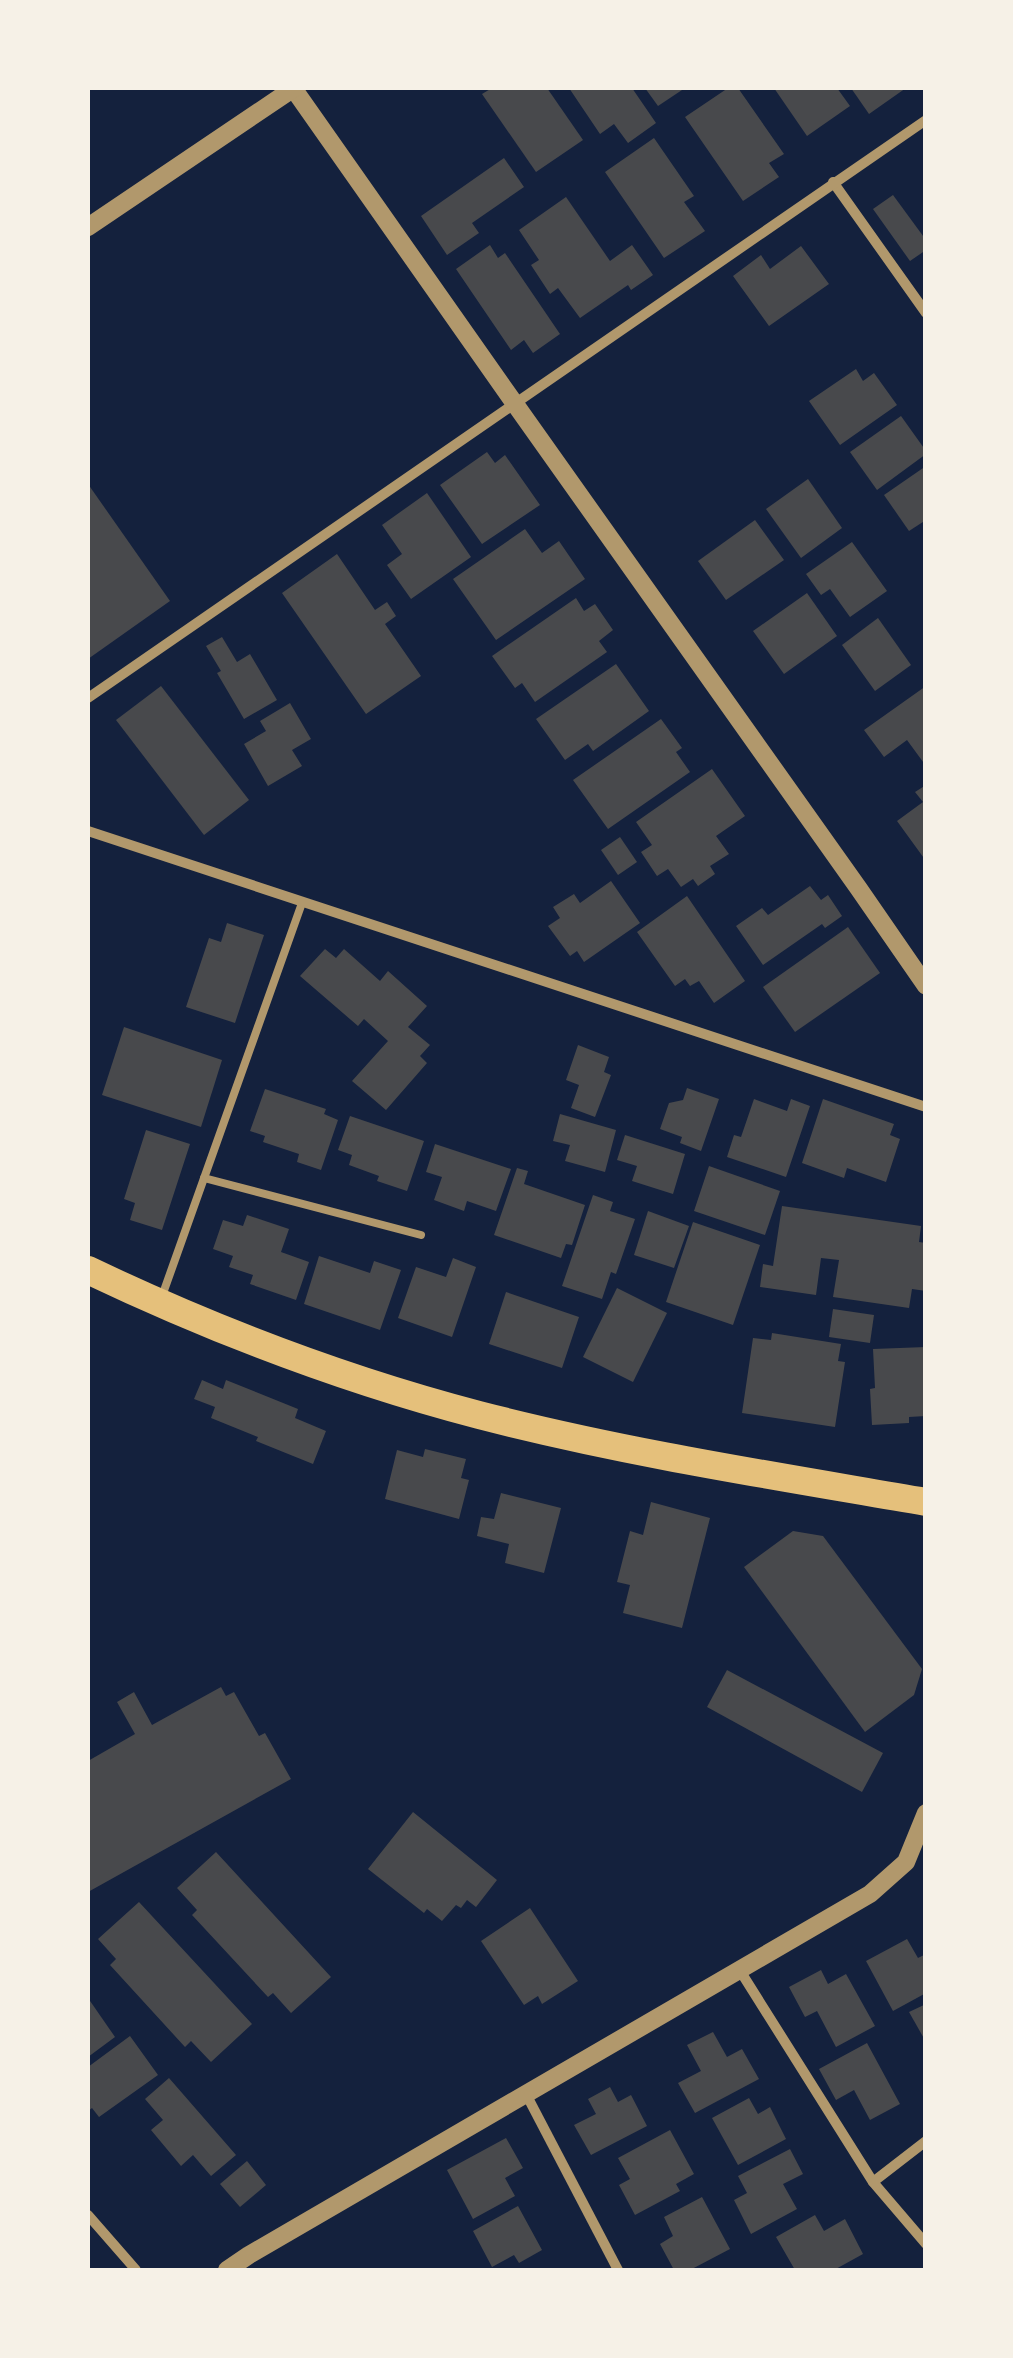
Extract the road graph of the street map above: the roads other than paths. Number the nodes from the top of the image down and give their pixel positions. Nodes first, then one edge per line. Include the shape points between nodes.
1 (293, 88) edge
2 (926, 120) edge
3 (833, 182) junction
4 (88, 227) edge
5 (926, 313) edge
6 (514, 404) junction
7 (88, 698) edge
8 (88, 831) edge
9 (302, 903) junction
10 (926, 986) edge
11 (926, 1107) edge
12 (204, 1178) junction
13 (421, 1235) dead end
14 (88, 1270) edge
15 (160, 1304) junction
16 (926, 1502) edge
17 (926, 1813) edge
18 (740, 1969) junction
19 (526, 2094) junction
20 (926, 2142) edge
21 (872, 2182) junction
22 (88, 2215) edge
23 (926, 2244) edge
24 (254, 2263) edge
25 (136, 2270) edge
26 (227, 2270) edge
27 (618, 2270) edge

1 - 4 street
1 - 6 street
2 - 3 street
3 - 5 street
3 - 6 street
6 - 7 street
6 - 10 street
8 - 9 street
9 - 11 street
9 - 12 lane
12 - 13 lane
12 - 15 lane
14 - 15 highway
15 - 16 highway via 336,1371 477,1414 685,1461
17 - 18 street via 906,1862 870,1894
18 - 19 street
18 - 21 street
19 - 24 street
19 - 27 street
20 - 21 street
21 - 23 street
22 - 25 street
24 - 26 street

